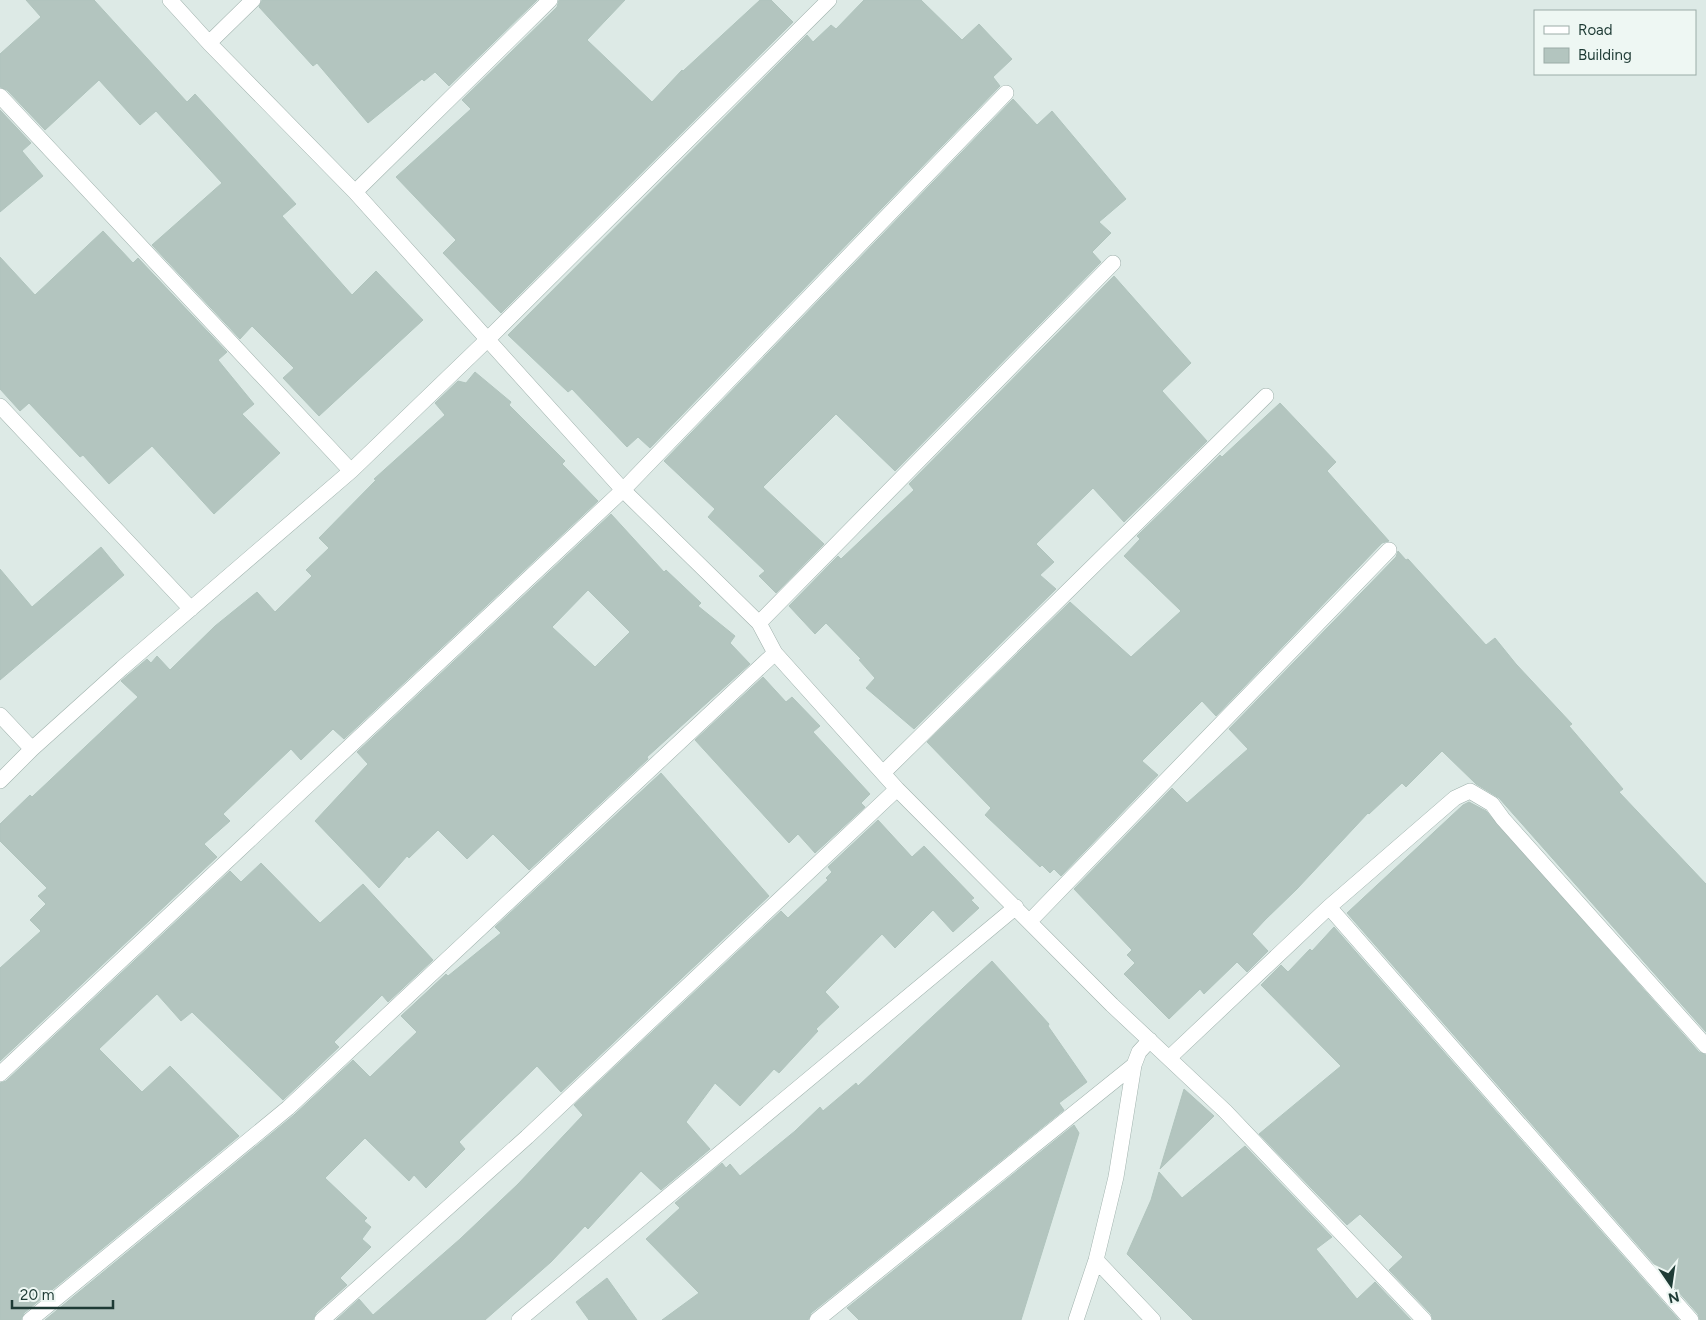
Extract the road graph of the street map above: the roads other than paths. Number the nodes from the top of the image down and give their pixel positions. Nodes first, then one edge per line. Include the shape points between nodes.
1 (170, 0) edge
2 (253, 0) edge
3 (550, 0) edge
4 (829, 0) edge
5 (209, 43) junction
6 (1006, 93) dead end
7 (0, 96) edge
8 (355, 192) junction
9 (1113, 263) dead end
10 (487, 340) junction
11 (1266, 396) dead end
12 (0, 406) edge
13 (351, 471) junction
14 (623, 490) junction
15 (1389, 550) dead end
16 (190, 609) junction
17 (759, 623) junction
18 (775, 653) junction
19 (0, 714) edge
20 (32, 749) junction
21 (884, 772) junction
22 (0, 782) edge
23 (897, 789) junction
24 (1016, 907) junction
25 (1329, 907) junction
26 (1030, 921) junction
27 (1150, 1040) junction
28 (1706, 1046) edge
29 (1169, 1058) junction
30 (1134, 1065) junction
31 (0, 1074) edge
32 (1096, 1260) junction
33 (30, 1320) edge
34 (322, 1320) edge
35 (519, 1320) edge
36 (817, 1320) edge
37 (1076, 1320) edge
38 (1152, 1320) edge
39 (1424, 1320) edge
40 (1691, 1320) edge

1 - 5 street
2 - 5 street
3 - 8 street
4 - 10 street
5 - 8 street
6 - 14 street
7 - 13 street
8 - 10 street
9 - 17 street
10 - 13 street
10 - 14 street
11 - 21 street
12 - 16 street
13 - 16 street
14 - 17 street
14 - 31 street
15 - 26 street
16 - 20 street
17 - 18 street
18 - 21 street
18 - 33 street via 288,1108
19 - 20 street
20 - 22 street
21 - 23 street
23 - 24 street
23 - 34 street via 527,1137
24 - 26 street
24 - 35 street
25 - 28 street via 1455,798 1470,791 1492,804
25 - 29 street
25 - 40 street
26 - 27 street
27 - 29 street
27 - 30 street via 1139,1052
29 - 39 street via 1226,1111
30 - 32 street via 1116,1177
30 - 36 street
32 - 37 street
32 - 38 street

